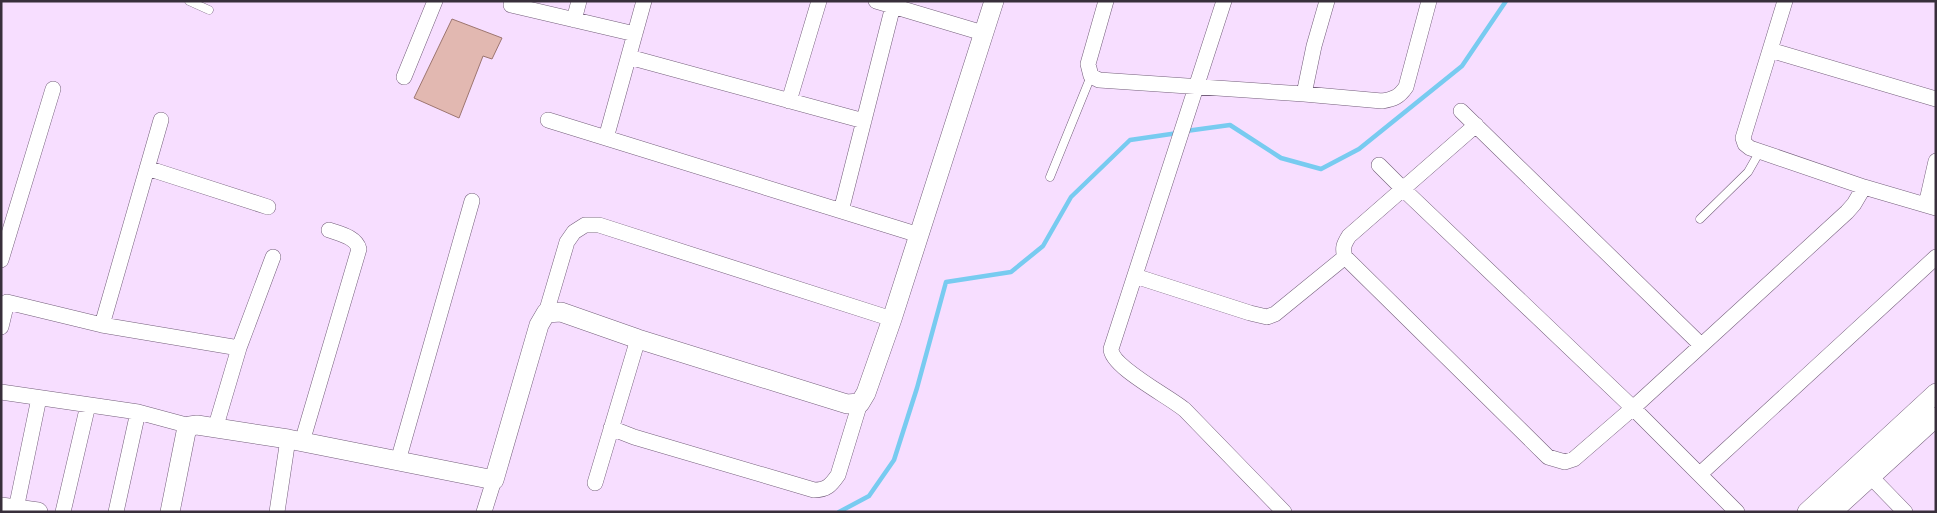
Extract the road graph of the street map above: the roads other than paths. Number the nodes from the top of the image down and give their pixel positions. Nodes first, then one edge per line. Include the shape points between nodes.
1 (190, 1) edge
2 (435, 1) edge
3 (579, 1) edge
4 (644, 1) edge
5 (819, 1) edge
6 (876, 1) edge
7 (994, 1) edge
8 (1106, 1) edge
9 (1224, 1) edge
10 (1327, 1) edge
11 (1429, 1) edge
12 (1785, 1) edge
13 (511, 5) dead end
14 (893, 6) junction
15 (209, 10) dead end
16 (574, 20) junction
17 (983, 33) junction
18 (635, 34) junction
19 (1770, 50) junction
20 (629, 57) junction
21 (1090, 76) junction
22 (404, 77) dead end
23 (1196, 88) junction
24 (53, 89) dead end
25 (1304, 94) junction
26 (1936, 99) edge
27 (789, 101) junction
28 (1462, 110) dead end
29 (161, 120) dead end
30 (548, 120) dead end
31 (864, 121) junction
32 (1476, 124) junction
33 (606, 138) junction
34 (1760, 151) junction
35 (1936, 161) edge
36 (1379, 165) dead end
37 (147, 168) junction
38 (1050, 177) dead end
39 (1864, 187) junction
40 (1402, 188) junction
41 (472, 201) dead end
42 (268, 207) dead end
43 (1931, 207) edge
44 (841, 211) junction
45 (1700, 219) dead end
46 (329, 230) dead end
47 (919, 235) junction
48 (273, 257) dead end
49 (1346, 257) junction
50 (1936, 257) edge
51 (1, 260) edge
52 (1135, 276) junction
53 (4, 302) edge
54 (546, 313) junction
55 (892, 319) junction
56 (102, 325) junction
57 (1, 327) edge
58 (638, 339) junction
59 (1701, 344) junction
60 (239, 348) junction
61 (1, 392) edge
62 (1936, 393) edge
63 (39, 398) junction
64 (860, 403) junction
65 (88, 405) junction
66 (1633, 408) junction
67 (138, 412) junction
68 (1936, 417) edge
69 (190, 426) junction
70 (611, 428) junction
71 (215, 429) junction
72 (295, 440) junction
73 (398, 461) junction
74 (1700, 474) junction
75 (1871, 477) junction
76 (494, 480) junction
77 (595, 483) dead end
78 (21, 510) edge
79 (63, 512) edge
80 (116, 512) edge
81 (170, 512) edge
82 (277, 512) edge
83 (484, 512) edge
84 (1284, 512) edge
85 (1737, 512) edge
86 (1807, 512) edge
87 (1832, 512) edge
88 (1905, 512) edge

1 - 15 lane
2 - 22 street
3 - 16 street
4 - 18 street
5 - 27 street
6 - 14 street
7 - 17 street
8 - 21 street via 1088,64
9 - 23 street
10 - 25 street
11 - 25 street via 1406,87 1400,96 1382,101
12 - 19 street
13 - 16 street
14 - 17 street
14 - 31 street
16 - 18 street
17 - 47 street
18 - 20 street
19 - 26 street
19 - 34 street via 1743,138 1750,148
20 - 27 street
20 - 33 street
21 - 23 street via 1111,82
21 - 38 lane
23 - 25 street
23 - 52 street
24 - 51 street
27 - 31 street
28 - 32 street
29 - 37 street
30 - 33 street
31 - 44 street
32 - 40 street
32 - 59 street
33 - 44 street
34 - 39 street
34 - 45 lane via 1748,172
35 - 43 street
36 - 40 street
37 - 42 street
37 - 56 street
39 - 43 street
39 - 59 street via 1847,212
40 - 49 street via 1349,236 1344,243
40 - 66 street
41 - 73 street
44 - 47 street
46 - 72 street via 358,243 359,249
47 - 55 street
48 - 60 street
49 - 52 street via 1276,314 1267,317
49 - 66 street via 1548,457 1565,462 1574,459
50 - 74 street
52 - 84 street via 1111,354 1134,376 1185,410
53 - 56 street
53 - 57 street
54 - 55 street via 568,242 574,232 585,225 599,226
54 - 58 street via 561,312
54 - 76 street
55 - 64 street
56 - 60 street
58 - 64 street via 847,404
58 - 70 street
59 - 66 street
60 - 71 street
61 - 63 street
62 - 86 street
63 - 65 street
63 - 78 street
64 - 70 street via 838,475 823,490 814,490
65 - 67 street
65 - 79 street
66 - 74 street
67 - 69 street
67 - 80 street
68 - 75 street
69 - 71 street
69 - 81 street via 186,432
70 - 77 street
71 - 72 street
72 - 73 street
72 - 82 street
73 - 76 street
74 - 85 street
75 - 87 street
75 - 88 street
76 - 83 street

